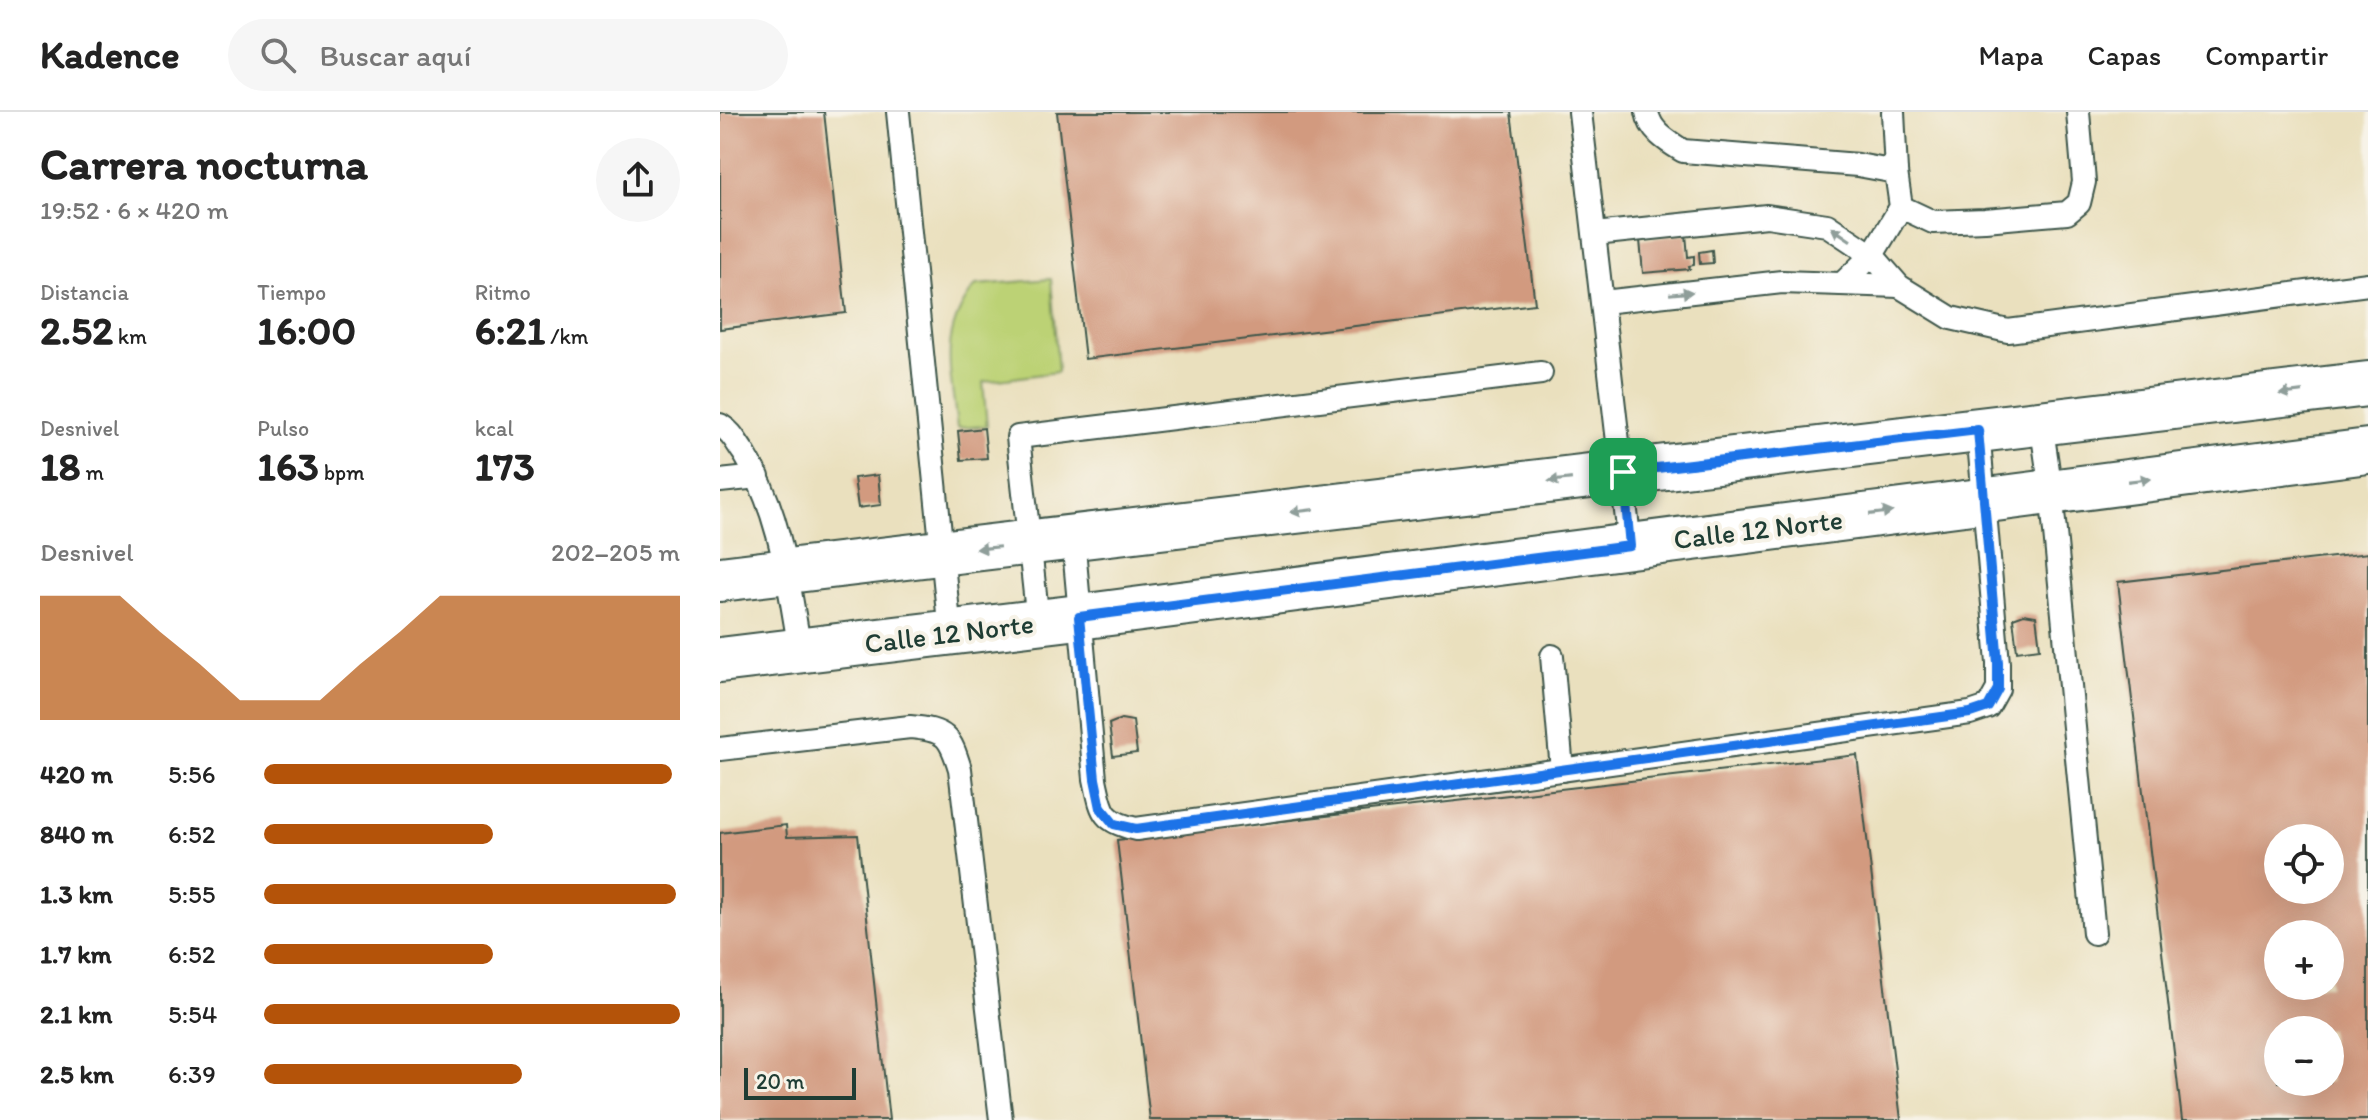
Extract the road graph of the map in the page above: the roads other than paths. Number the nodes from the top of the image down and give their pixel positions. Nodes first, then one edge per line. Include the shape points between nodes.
1 (898, 112) edge
2 (1580, 112) edge
3 (1647, 112) edge
4 (1893, 112) edge
5 (2078, 112) edge
6 (1896, 172) junction
7 (1901, 207) junction
8 (1595, 234) junction
9 (1872, 255) junction
10 (1842, 284) junction
11 (2368, 284) edge
12 (1899, 286) junction
13 (1603, 302) junction
14 (1541, 373) dead end
15 (2368, 384) edge
16 (2041, 422) junction
17 (720, 425) edge
18 (1978, 430) junction
19 (2368, 451) edge
20 (1623, 472) junction
21 (758, 477) junction
22 (720, 481) edge
23 (2051, 491) junction
24 (1985, 500) junction
25 (1073, 538) junction
26 (1030, 543) junction
27 (1630, 546) junction
28 (941, 553) junction
29 (786, 570) junction
30 (720, 579) edge
31 (1058, 620) junction
32 (950, 633) junction
33 (800, 650) junction
34 (1552, 656) dead end
35 (720, 660) edge
36 (720, 749) edge
37 (1562, 770) junction
38 (2094, 933) dead end
39 (1001, 1120) edge

1 - 28 lane
2 - 8 lane
3 - 6 lane via 1663,138 1683,151
4 - 6 lane
5 - 7 lane via 2084,182 2079,203 2067,213 1933,222
6 - 7 lane
7 - 9 lane
9 -> 8 lane via 1827,225 1767,216
8 - 13 lane
9 - 10 lane
9 - 12 lane
10 - 12 lane
13 -> 10 lane via 1782,282
11 - 12 lane via 2008,331 1951,318
13 - 20 lane
14 - 26 lane via 1018,437
15 -> 16 main road
16 - 18 main road
16 - 23 lane
17 - 21 lane via 730,431
18 - 20 main road
18 - 24 lane
23 -> 19 main road, Calle 12 Norte
20 -> 25 main road
20 - 27 lane
21 - 22 lane
21 - 29 lane
23 - 24 main road, Calle 12 Norte
23 - 38 lane
27 -> 24 main road, Calle 12 Norte
24 - 37 lane via 1998,663 1998,689 1988,707
25 - 26 main road
25 - 31 lane
26 -> 28 main road
26 - 31 lane
27 - 31 main road, Calle 12 Norte
28 - 29 main road
28 - 32 lane
29 - 30 main road
29 - 33 lane
31 - 32 main road, Calle 12 Norte
31 - 37 lane via 1101,808 1114,824 1136,829
32 - 33 main road, Calle 12 Norte
33 - 35 main road, Calle 12 Norte
34 - 37 lane
36 - 39 lane via 910,727 934,729 952,741 960,769

